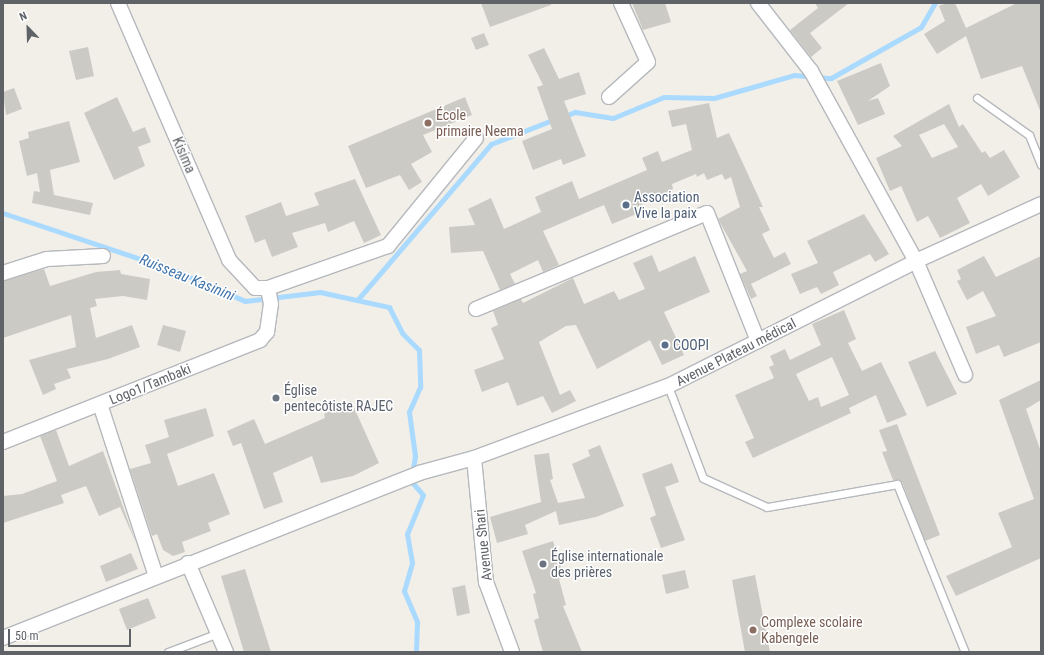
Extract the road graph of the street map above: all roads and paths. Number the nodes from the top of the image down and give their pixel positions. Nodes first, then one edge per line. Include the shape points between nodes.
1 (118, 3) edge
2 (621, 3) edge
3 (758, 3) edge
4 (609, 97) dead end
5 (977, 98) dead end
6 (476, 138) dead end
7 (1041, 165) edge
8 (1041, 204) edge
9 (103, 256) dead end
10 (916, 260) junction
11 (3, 273) edge
12 (269, 296) junction
13 (476, 309) dead end
14 (758, 341) junction
15 (966, 375) dead end
16 (668, 386) junction
17 (100, 404) junction
18 (3, 442) edge
19 (474, 458) junction
20 (188, 563) junction
21 (156, 576) junction
22 (218, 633) junction
23 (3, 638) edge
24 (168, 652) edge
25 (226, 652) edge
26 (512, 652) edge
27 (965, 652) edge

1 - 12 street, Kisima via 229,260 255,288
2 - 4 street via 648,62
3 - 10 street via 811,71 818,88
5 - 7 lane via 1029,135
6 - 12 street via 388,246
8 - 10 street, Avenue Plateau médical
9 - 11 street via 47,259
10 - 14 street, Avenue Plateau médical
10 - 15 street
12 - 17 street, Logo1/Tambaki via 267,332 260,340
13 - 14 street via 707,213
14 - 16 street, Avenue Plateau médical
16 - 19 street, Avenue Plateau médical
16 - 27 lane via 703,478 767,507 897,484
17 - 18 street, Logo1/Tambaki
17 - 21 street
19 - 20 street, Avenue Plateau médical via 419,473
19 - 26 street, Avenue Shari via 486,582
20 - 21 street, Avenue Plateau médical
20 - 22 street
21 - 23 street, Avenue Plateau médical
22 - 24 lane
22 - 25 street

